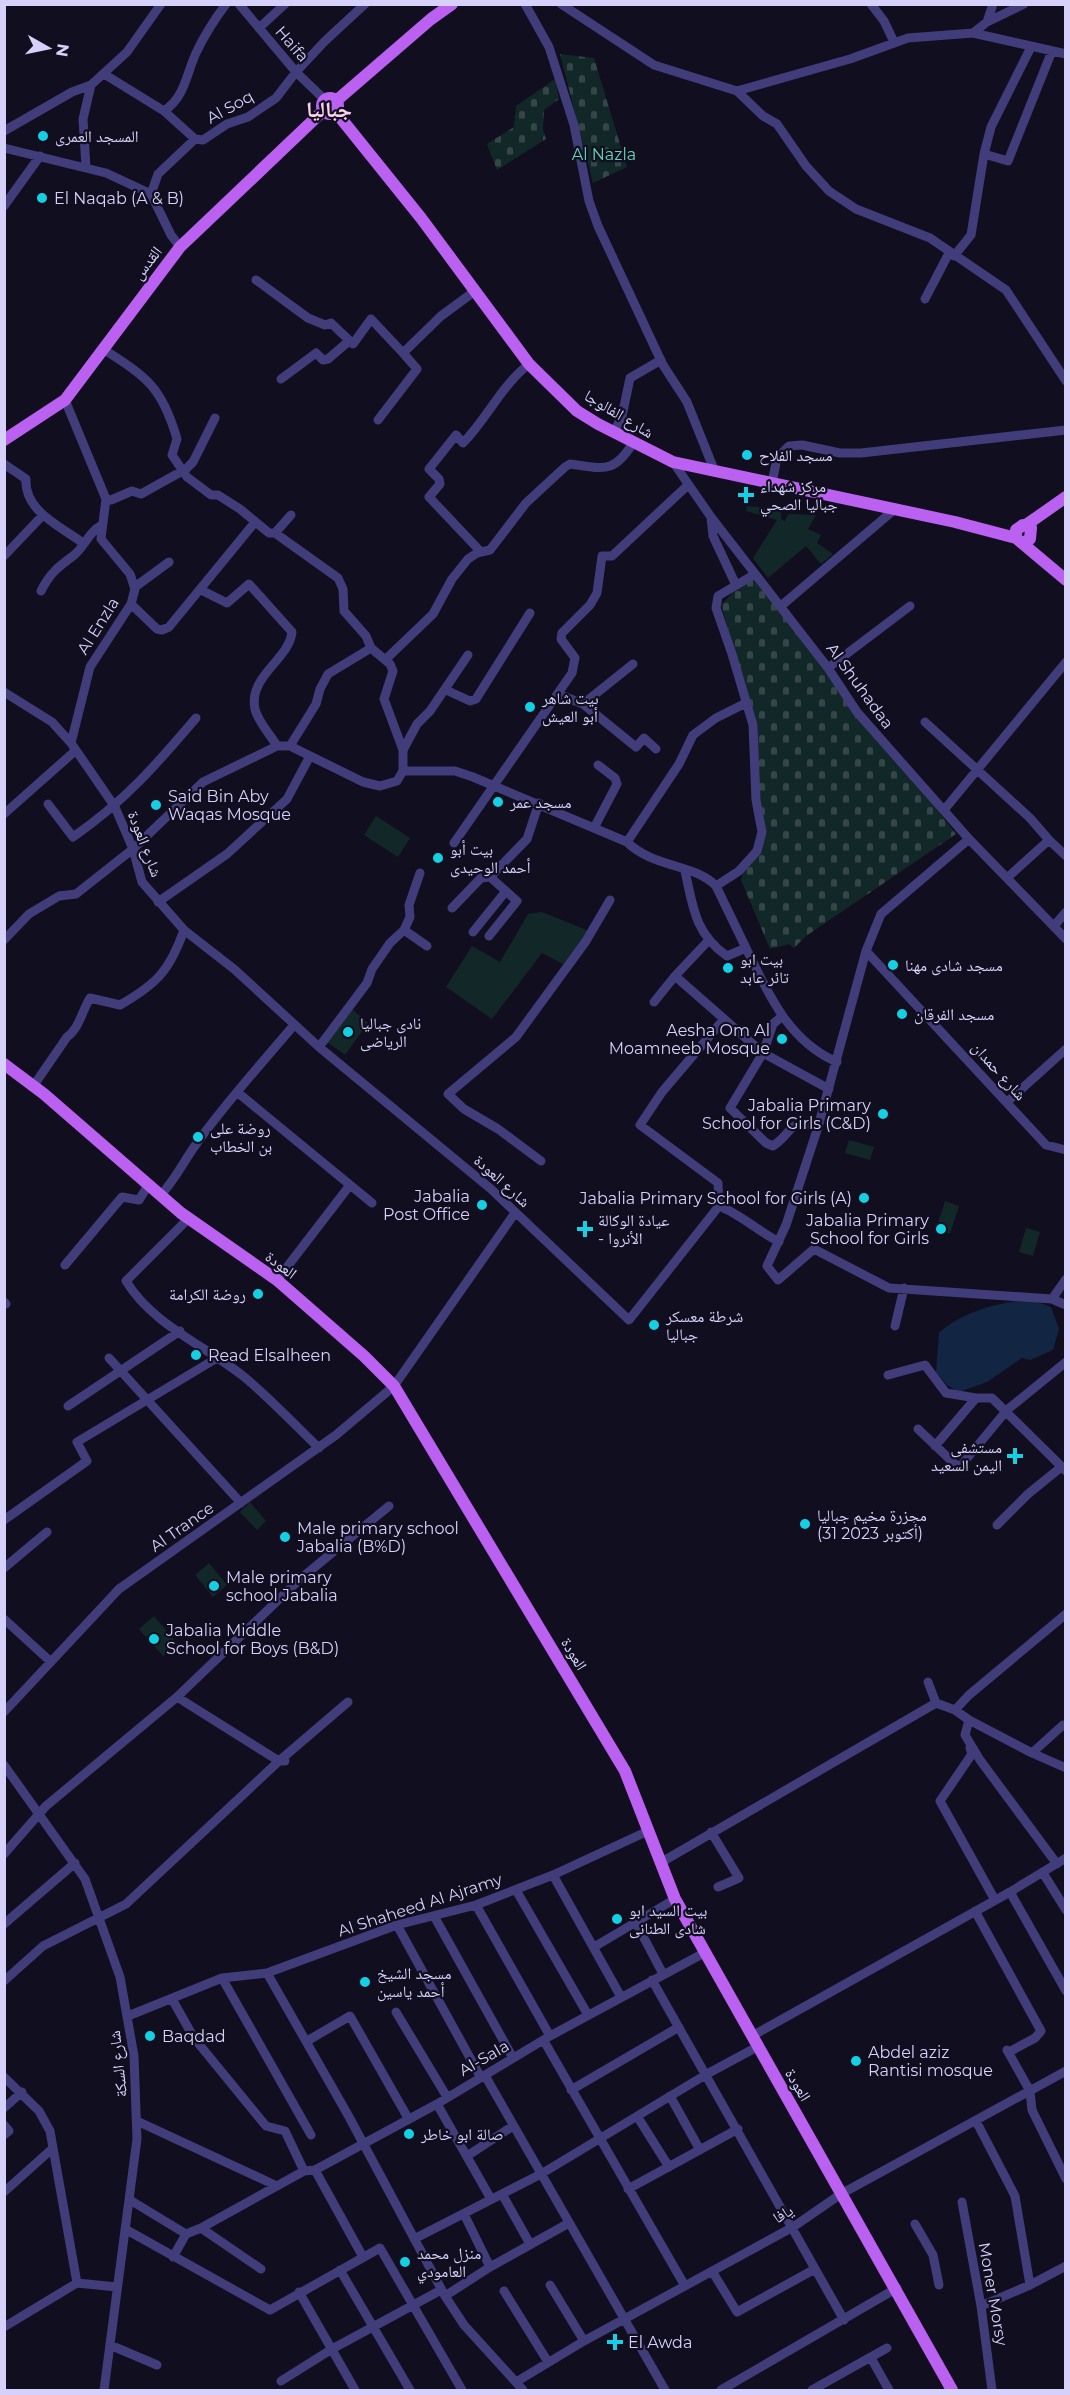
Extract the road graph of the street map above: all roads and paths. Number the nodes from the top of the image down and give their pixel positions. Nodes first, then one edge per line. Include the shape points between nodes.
1 (161, 4) edge
2 (226, 4) edge
3 (239, 4) edge
4 (285, 4) edge
5 (365, 4) edge
6 (452, 4) edge
7 (525, 4) edge
8 (561, 4) edge
9 (871, 4) edge
10 (993, 4) edge
11 (1024, 4) edge
12 (987, 22) junction
13 (258, 28) junction
14 (973, 33) junction
15 (894, 42) junction
16 (1031, 47) junction
17 (1052, 51) junction
18 (1065, 54) edge
19 (296, 72) junction
20 (104, 74) junction
21 (92, 85) junction
22 (737, 91) junction
23 (330, 105) junction
24 (164, 111) junction
25 (4, 131) edge
26 (195, 139) junction
27 (4, 148) edge
28 (984, 154) junction
29 (40, 156) junction
30 (86, 167) junction
31 (152, 194) junction
32 (4, 206) edge
33 (180, 246) junction
34 (952, 255) junction
35 (256, 280) dead end
36 (475, 291) junction
37 (926, 299) dead end
38 (349, 341) junction
39 (103, 349) junction
40 (404, 353) junction
41 (661, 360) junction
42 (529, 364) junction
43 (281, 379) dead end
44 (1065, 381) edge
45 (65, 400) junction
46 (215, 418) dead end
47 (378, 420) dead end
48 (1065, 430) edge
49 (614, 432) junction
50 (4, 440) edge
51 (633, 443) junction
52 (673, 462) junction
53 (4, 464) edge
54 (180, 471) junction
55 (715, 472) junction
56 (772, 483) junction
57 (688, 485) junction
58 (1065, 497) edge
59 (106, 499) junction
60 (1065, 507) edge
61 (895, 509) junction
62 (43, 515) junction
63 (291, 515) dead end
64 (711, 516) junction
65 (255, 522) junction
66 (102, 525) junction
67 (1029, 530) junction
68 (275, 533) junction
69 (1019, 540) junction
70 (83, 543) junction
71 (481, 552) junction
72 (4, 556) edge
73 (169, 562) dead end
74 (755, 574) junction
75 (1065, 580) edge
76 (735, 583) junction
77 (135, 587) junction
78 (201, 590) junction
79 (42, 591) dead end
80 (131, 604) junction
81 (781, 606) junction
82 (910, 606) dead end
83 (530, 613) dead end
84 (370, 648) junction
85 (468, 655) dead end
86 (385, 660) junction
87 (1065, 662) edge
88 (633, 664) dead end
89 (828, 668) junction
90 (446, 690) junction
91 (4, 692) edge
92 (558, 694) junction
93 (746, 703) junction
94 (583, 704) junction
95 (196, 718) dead end
96 (925, 722) dead end
97 (277, 746) junction
98 (290, 746) junction
99 (73, 747) junction
100 (656, 749) dead end
101 (403, 750) junction
102 (310, 756) junction
103 (598, 765) dead end
104 (403, 771) junction
105 (977, 771) junction
106 (497, 785) junction
107 (538, 803) junction
108 (48, 804) dead end
109 (115, 807) junction
110 (944, 810) junction
111 (4, 814) edge
112 (594, 828) junction
113 (969, 839) junction
114 (1049, 840) junction
115 (627, 842) junction
116 (454, 843) dead end
117 (133, 849) junction
118 (1065, 856) edge
119 (685, 871) junction
120 (420, 873) dead end
121 (490, 877) junction
122 (1008, 877) junction
123 (716, 886) junction
124 (506, 891) junction
125 (610, 900) dead end
126 (158, 903) junction
127 (452, 908) dead end
128 (1065, 912) edge
129 (1054, 926) junction
130 (184, 930) junction
131 (404, 930) junction
132 (473, 932) dead end
133 (489, 936) dead end
134 (1065, 939) edge
135 (4, 940) edge
136 (708, 941) junction
137 (427, 946) dead end
138 (746, 948) junction
139 (866, 951) junction
140 (675, 975) junction
141 (654, 1002) dead end
142 (782, 1017) junction
143 (724, 1018) junction
144 (294, 1025) junction
145 (319, 1047) junction
146 (1065, 1049) edge
147 (763, 1053) junction
148 (837, 1062) junction
149 (4, 1064) edge
150 (34, 1085) junction
151 (829, 1089) junction
152 (237, 1092) junction
153 (1007, 1102) junction
154 (818, 1127) junction
155 (1065, 1150) edge
156 (541, 1161) dead end
157 (149, 1184) junction
158 (350, 1185) junction
159 (160, 1196) junction
160 (372, 1203) dead end
161 (719, 1206) junction
162 (515, 1213) junction
163 (189, 1218) junction
164 (779, 1242) junction
165 (65, 1265) dead end
166 (1065, 1279) edge
167 (277, 1280) junction
168 (904, 1288) junction
169 (1052, 1299) junction
170 (1065, 1305) edge
171 (895, 1326) dead end
172 (180, 1331) junction
173 (110, 1358) dead end
174 (217, 1358) junction
175 (1065, 1362) edge
176 (120, 1374) junction
177 (888, 1375) dead end
178 (394, 1386) junction
179 (976, 1398) junction
180 (145, 1400) junction
181 (68, 1406) dead end
182 (1007, 1410) junction
183 (918, 1428) dead end
184 (935, 1446) junction
185 (319, 1449) junction
186 (1063, 1470) edge
187 (241, 1503) junction
188 (389, 1506) dead end
189 (4, 1520) edge
190 (997, 1525) dead end
191 (47, 1532) dead end
192 (4, 1568) edge
193 (1065, 1614) edge
194 (4, 1618) edge
195 (51, 1662) junction
196 (928, 1682) dead end
197 (177, 1697) junction
198 (348, 1702) dead end
199 (936, 1703) junction
200 (955, 1710) junction
201 (4, 1712) edge
202 (969, 1720) junction
203 (1065, 1726) edge
204 (965, 1735) junction
205 (1032, 1753) junction
206 (283, 1761) junction
207 (4, 1764) edge
208 (1065, 1768) edge
209 (41, 1814) junction
210 (648, 1831) junction
211 (711, 1832) junction
212 (5, 1853) edge
213 (1065, 1858) edge
214 (75, 1863) junction
215 (660, 1863) junction
216 (1057, 1864) junction
217 (1043, 1874) junction
218 (553, 1875) junction
219 (718, 1887) dead end
220 (516, 1890) junction
221 (1010, 1892) junction
222 (675, 1899) junction
223 (995, 1900) junction
224 (476, 1905) junction
225 (1065, 1910) edge
226 (975, 1911) junction
227 (100, 1916) junction
228 (434, 1916) junction
229 (635, 1921) junction
230 (4, 1924) edge
231 (397, 1925) junction
232 (594, 1947) junction
233 (704, 1953) junction
234 (267, 1973) junction
235 (663, 1974) junction
236 (222, 1978) junction
237 (652, 1980) junction
238 (4, 1981) edge
239 (1065, 1991) edge
240 (621, 1997) junction
241 (172, 1999) junction
242 (396, 2012) dead end
243 (588, 2015) junction
244 (128, 2016) junction
245 (679, 2027) junction
246 (547, 2039) junction
247 (307, 2041) junction
248 (754, 2041) junction
249 (513, 2058) junction
250 (1065, 2071) edge
251 (707, 2074) junction
252 (480, 2076) junction
253 (4, 2077) edge
254 (571, 2090) junction
255 (1030, 2091) junction
256 (22, 2092) junction
257 (670, 2096) junction
258 (447, 2097) junction
259 (437, 2104) junction
260 (4, 2108) edge
261 (637, 2116) junction
262 (408, 2118) junction
263 (137, 2121) junction
264 (975, 2121) junction
265 (4, 2125) edge
266 (513, 2126) junction
267 (738, 2129) junction
268 (4, 2135) edge
269 (311, 2135) dead end
270 (599, 2138) junction
271 (363, 2143) junction
272 (54, 2148) junction
273 (700, 2150) junction
274 (467, 2157) junction
275 (669, 2167) junction
276 (315, 2170) junction
277 (304, 2171) junction
278 (541, 2174) junction
279 (1065, 2179) edge
280 (277, 2186) junction
281 (628, 2189) junction
282 (4, 2192) edge
283 (502, 2194) junction
284 (841, 2194) junction
285 (491, 2199) junction
286 (130, 2200) junction
287 (962, 2202) dead end
288 (464, 2214) junction
289 (569, 2223) junction
290 (915, 2223) dead end
291 (793, 2227) junction
292 (125, 2229) junction
293 (201, 2229) junction
294 (186, 2234) junction
295 (414, 2239) junction
296 (530, 2244) junction
297 (173, 2257) junction
298 (363, 2257) junction
299 (1065, 2266) edge
300 (490, 2267) junction
301 (261, 2269) dead end
302 (815, 2269) junction
303 (340, 2270) junction
304 (712, 2271) junction
305 (77, 2283) junction
306 (550, 2285) dead end
307 (939, 2285) dead end
308 (1030, 2285) junction
309 (685, 2286) junction
310 (117, 2287) junction
311 (897, 2288) junction
312 (504, 2291) dead end
313 (299, 2292) junction
314 (443, 2293) junction
315 (413, 2306) junction
316 (981, 2306) junction
317 (625, 2319) junction
318 (844, 2320) junction
319 (4, 2327) edge
320 (374, 2327) junction
321 (584, 2341) junction
322 (110, 2345) junction
323 (887, 2348) dead end
324 (332, 2349) junction
325 (871, 2358) junction
326 (548, 2362) junction
327 (157, 2365) dead end
328 (280, 2381) dead end
329 (516, 2382) junction
330 (104, 2391) edge
331 (355, 2391) edge
332 (410, 2391) edge
333 (462, 2391) edge
334 (523, 2391) edge
335 (665, 2391) edge
336 (721, 2391) edge
337 (812, 2391) edge
338 (889, 2391) edge
339 (952, 2391) edge
340 (992, 2391) edge

1 - 20 street via 127,52
2 - 24 street via 195,54 180,95
3 - 13 street, Haifa
4 - 13 street
5 - 19 street, Al Soq
6 - 23 main road, القدس
7 - 41 street via 549,47 574,125 598,226
8 - 22 street via 654,64
9 - 15 street via 885,21
10 - 12 street
11 - 12 street
12 - 14 street
13 - 19 street, Haifa
14 - 15 street
14 - 16 street
15 - 22 street via 841,62
16 - 17 street
16 - 28 street via 991,128
17 - 18 street
17 - 28 street via 1008,161
19 - 23 street, Haifa
19 - 26 street, Al Soq via 276,98 248,117 227,124 203,140
20 - 21 street
20 - 24 street
21 - 25 street via 72,92
21 - 30 street via 83,119
22 - 34 street via 777,124 829,191 856,208 930,238
23 - 33 main road, القدس
23 - 36 main road, شارع الفالوجا
24 - 26 street
26 - 31 street, Al Soq via 158,174
27 - 29 street
28 - 34 street via 971,235
29 - 30 street
29 - 32 street
30 - 31 street via 136,184
31 - 33 street
33 - 39 main road, القدس
34 - 37 street
34 - 44 street via 1006,290
35 - 38 street via 308,318 326,325 331,323
36 - 40 street via 441,316
36 - 42 main road, شارع الفالوجا
38 - 40 street via 353,344 371,319
38 - 43 street via 328,359 323,360 316,353
39 - 45 main road, القدس
39 - 54 street via 145,376 160,394 177,439 172,455
40 - 47 street via 417,369
41 - 49 street via 630,378 622,416
41 - 55 street via 687,402
42 - 49 main road, شارع الفالوجا via 577,411
42 - 71 street via 510,379 463,443 456,435 429,469 440,484 429,497
45 - 50 main road, القدس
45 - 59 street, Al Enzla
46 - 54 street via 193,462
48 - 56 street via 861,453 794,445 780,453
49 - 51 main road, شارع الفالوجا
51 - 52 main road, شارع الفالوجا
51 - 71 street via 623,458 608,468 568,464 526,502 490,550
52 - 55 main road, شارع الفالوجا
52 - 57 street, Al Shuhadaa
53 - 62 street via 26,479 25,493
54 - 59 street via 141,494 132,491
54 - 65 street
55 - 56 main road, شارع الفالوجا
56 - 61 main road, شارع الفالوجا
57 - 64 street, Al Shuhadaa
57 - 92 street via 612,556 602,556 597,593 562,633 561,639 575,658 572,674
58 - 67 main road
59 - 66 street, Al Enzla
60 - 67 main road
61 - 69 main road, شارع الفالوجا
61 - 81 street
62 - 70 street
62 - 72 street
63 - 68 street
64 - 74 street, Al Shuhadaa
64 - 76 street via 713,536
65 - 68 street
65 - 78 street
66 - 70 street
66 - 77 street, Al Enzla via 101,539 130,573
67 - 69 main road via 1030,540
68 - 84 street via 338,578 344,611 366,636
69 - 75 main road
70 - 79 street via 73,556 54,569
71 - 86 street via 468,559 452,579 433,614
73 - 77 street
74 - 76 street
74 - 81 street, Al Shuhadaa
76 - 93 street via 718,596 716,608
77 - 80 street, Al Enzla
78 - 80 street via 162,630 148,623
78 - 97 street via 227,603 249,584 292,632 292,640 265,672 254,707
80 - 99 street, Al Enzla via 90,668
81 - 89 street, Al Shuhadaa
82 - 89 street
83 - 90 street via 476,699 470,701
84 - 86 street
84 - 98 street via 328,674 316,704
85 - 90 street
86 - 101 street via 393,671 384,699
87 - 105 street
88 - 94 street
89 - 110 street, Al Shuhadaa via 857,712
90 - 101 street via 417,724
91 - 99 street, شارع العودة via 52,722
92 - 94 street
92 - 106 street
93 - 115 street via 693,735 679,764
93 - 123 street via 753,725 756,800 762,832 757,850 739,871
94 - 100 street via 636,747 644,738
95 - 109 street
96 - 105 street
97 - 98 street
97 - 117 street via 202,783
98 - 102 street
99 - 109 street, شارع العودة
99 - 111 street
101 - 104 street
102 - 104 street via 363,782 380,786 397,781
102 - 126 street via 287,799 227,854
103 - 112 street via 617,784
104 - 106 street via 455,771
105 - 110 street
105 - 114 street
106 - 107 street
106 - 116 street
107 - 112 street
107 - 121 street via 527,839
108 - 109 street via 73,837
109 - 117 street, شارع العودة
110 - 113 street, Al Shuhadaa
112 - 115 street
113 - 122 street, Al Shuhadaa
113 - 139 street via 881,914
114 - 118 street
114 - 122 street
115 - 119 street via 640,853
117 - 126 street, شارع العودة via 142,882
117 - 135 street via 76,894 59,896 29,914
119 - 123 street via 709,878
119 - 136 street via 697,922
120 - 131 street
121 - 124 street
121 - 127 street via 481,878
122 - 129 street, Al Shuhadaa
123 - 138 street
124 - 132 street
124 - 133 street via 517,901
125 - 156 street via 586,941 516,1037 448,1094
126 - 130 street, شارع العودة
128 - 129 street
129 - 134 street, Al Shuhadaa
130 - 144 street, شارع العودة via 234,969
130 - 150 street via 174,960 155,983 120,1005 90,998 73,1033
131 - 137 street
131 - 145 street
136 - 138 street via 727,956
136 - 140 street
138 - 142 street
139 - 148 street
139 - 153 street, شارع حمدان
140 - 141 street
140 - 143 street
142 - 147 street via 773,1024
142 - 148 street via 818,1053
143 - 147 street
143 - 161 street via 662,1092 640,1125 718,1183
144 - 145 street, شارع العودة
144 - 152 street
145 - 162 street, شارع العودة
146 - 153 street
147 - 151 street
147 - 154 street via 731,1105 732,1113 773,1146 793,1125 802,1122
148 - 151 street
149 - 150 main road, العودة
150 - 157 main road, العودة
151 - 154 street
152 - 158 street
152 - 159 street
153 - 155 street, شارع حمدان via 1046,1144
154 - 164 street
157 - 159 main road, العودة
157 - 165 street via 139,1200 122,1197
158 - 160 street
158 - 167 street
159 - 163 main road, العودة
161 - 162 street, شارع العودة via 629,1320
161 - 164 street
162 - 178 street, Al Trance
163 - 167 main road, العودة
163 - 172 street via 126,1281 135,1296
164 - 168 street via 767,1266 778,1280 814,1249 889,1288
166 - 169 street
167 - 178 main road, العودة
168 - 169 street
168 - 171 street
169 - 170 street
172 - 174 street
172 - 176 street
173 - 176 street
174 - 180 street
174 - 185 street via 243,1376
175 - 182 street
176 - 180 street
176 - 181 street
177 - 179 street via 926,1365 946,1393
178 - 185 street, Al Trance
178 - 210 main road, العودة via 626,1772
179 - 182 street via 992,1398
179 - 184 street
180 - 187 street
180 - 189 street via 77,1442 87,1461
182 - 184 street via 959,1468
182 - 186 street
183 - 184 street
185 - 187 street, Al Trance
186 - 190 street via 1028,1494
187 - 195 street, Al Trance via 119,1589
188 - 197 street via 299,1580
191 - 192 street
193 - 200 street
194 - 195 street
195 - 201 street, Al Trance
196 - 199 street
197 - 206 street
197 - 209 street
198 - 206 street
199 - 200 street
199 - 211 street
200 - 202 street
202 - 204 street
202 - 205 street
203 - 205 street
204 - 216 street
204 - 223 street via 972,1754 940,1801
205 - 208 street
206 - 227 street via 126,1904
207 - 209 street, شارع السكة
209 - 212 street
209 - 214 street, شارع السكة
210 - 215 main road, العودة
210 - 218 street, Al Shaheed Al Ajramy
211 - 215 street
211 - 219 street via 739,1878
213 - 216 street
214 - 227 street, شارع السكة
214 - 230 street
215 - 222 main road, العودة
216 - 217 street
217 - 221 street
217 - 225 street
218 - 220 street, Al Shaheed Al Ajramy
218 - 232 street
220 - 224 street, Al Shaheed Al Ajramy
220 - 243 street
221 - 223 street
221 - 239 street
222 - 229 street
222 - 233 main road, العودة
223 - 226 street
224 - 228 street, Al Shaheed Al Ajramy
224 - 246 street
226 - 248 street
226 - 255 street via 1041,2031 1008,2051
227 - 238 street via 43,1946
227 - 244 street, شارع السكة
228 - 231 street, Al Shaheed Al Ajramy
228 - 249 street
229 - 232 street
229 - 235 street
231 - 234 street, Al Shaheed Al Ajramy
231 - 252 street
232 - 240 street
233 - 235 street, Al-Sala
233 - 248 main road, العودة
234 - 236 street, Al Shaheed Al Ajramy
234 - 247 street
235 - 237 street, Al-Sala
236 - 241 street, Al Shaheed Al Ajramy
236 - 269 street
237 - 240 street, Al-Sala
237 - 245 street
240 - 243 street, Al-Sala
241 - 244 street, Al Shaheed Al Ajramy
241 - 277 street via 194,2038 266,2126 285,2131
242 - 258 street
243 - 246 street, Al-Sala
244 - 263 street, شارع السكة
245 - 251 street
245 - 254 street
246 - 249 street, Al-Sala
246 - 254 street
247 - 262 street via 350,2016
247 - 271 street
248 - 251 street
248 - 284 main road, العودة
249 - 252 street, Al-Sala
250 - 255 street, يافا
251 - 257 street
251 - 267 street
252 - 258 street, Al-Sala
252 - 266 street via 487,2079
253 - 256 street
254 - 270 street
255 - 264 street, يافا
255 - 279 street via 1032,2110
256 - 260 street
256 - 272 street via 39,2111
257 - 261 street
257 - 273 street
258 - 259 street, Al-Sala
259 - 262 street, Al-Sala
259 - 274 street
261 - 270 street
261 - 275 street
262 - 271 street, Al-Sala
263 - 280 street
263 - 286 street, شارع السكة
264 - 284 street, يافا
264 - 308 street via 1015,2196
265 - 268 street via 9,2131
266 - 274 street
266 - 278 street
267 - 273 street
267 - 291 street
270 - 278 street
270 - 281 street
271 - 276 street, Al-Sala
271 - 295 street
272 - 282 street
272 - 305 street
273 - 275 street
274 - 285 street
275 - 281 street
276 - 277 street, Al-Sala
276 - 298 street
277 - 280 street, Al-Sala
278 - 283 street
278 - 289 street
280 - 293 street, Al-Sala
281 - 309 street
283 - 285 street
283 - 296 street
284 - 291 street, يافا
284 - 311 main road, العودة
285 - 288 street
286 - 292 street, شارع السكة
286 - 294 street
287 - 316 street, Moner Morsy
288 - 295 street
288 - 300 street
289 - 296 street
289 - 317 street
290 - 307 street via 933,2255
291 - 302 street
291 - 304 street, يافا
292 - 297 street
292 - 310 street, شارع السكة
293 - 294 street, Al-Sala
293 - 301 street
294 - 297 street
295 - 314 street
296 - 300 street
297 - 313 street via 270,2310
298 - 303 street
298 - 315 street via 380,2248
299 - 308 street
300 - 314 street
302 - 304 street via 737,2312
302 - 318 street
303 - 313 street
303 - 320 street
304 - 309 street, يافا
305 - 310 street
305 - 319 street
306 - 321 street
308 - 316 street
309 - 317 street, يافا
310 - 322 street, شارع السكة
311 - 318 street
311 - 339 main road, العودة
312 - 326 street
313 - 324 street
314 - 315 street
314 - 329 street via 464,2325
315 - 320 street
315 - 333 street
316 - 340 street, Moner Morsy
317 - 321 street, يافا
317 - 335 street
318 - 336 street
320 - 324 street
320 - 332 street
321 - 326 street, يافا
322 - 327 street
322 - 330 street, شارع السكة
323 - 325 street
324 - 328 street
324 - 331 street
325 - 337 street
325 - 338 street
326 - 329 street, يافا
329 - 334 street

